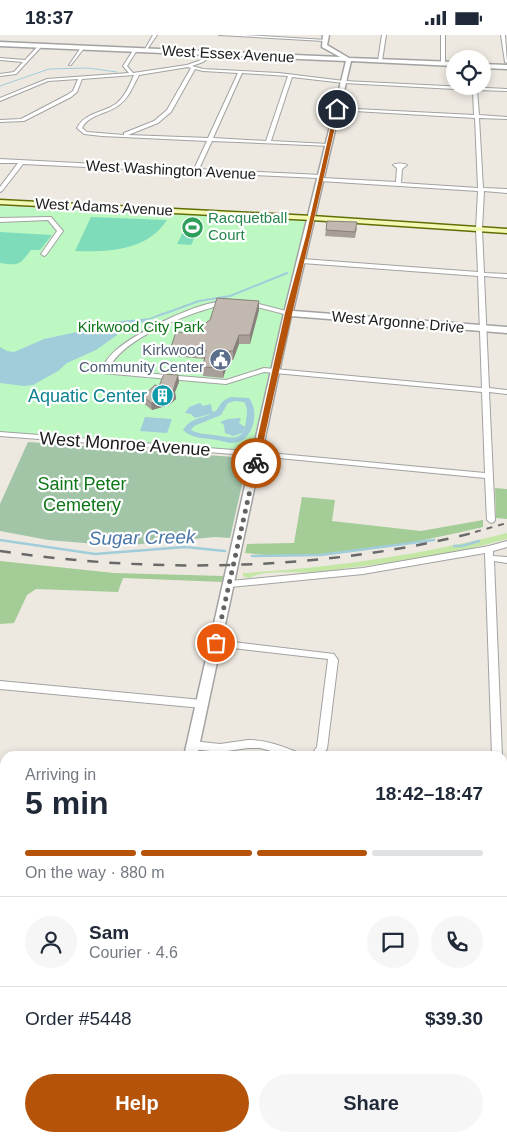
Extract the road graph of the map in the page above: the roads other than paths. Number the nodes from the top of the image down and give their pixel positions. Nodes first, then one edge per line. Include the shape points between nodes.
1 (154, 35) edge
2 (221, 35) edge
3 (384, 35) edge
4 (443, 35) edge
5 (502, 35) edge
6 (325, 37) edge
7 (0, 44) edge
8 (40, 46) junction
9 (83, 47) junction
10 (135, 50) junction
11 (146, 50) junction
12 (334, 52) junction
13 (214, 53) junction
14 (326, 58) junction
15 (0, 59) edge
16 (349, 60) junction
17 (26, 61) junction
18 (380, 61) junction
19 (507, 62) edge
20 (70, 64) dead end
21 (443, 64) joint
22 (491, 66) edge
23 (190, 67) junction
24 (507, 67) edge
25 (241, 71) junction
26 (134, 74) junction
27 (0, 75) edge
28 (290, 76) junction
29 (81, 77) junction
30 (344, 82) junction
31 (446, 86) edge
32 (491, 88) edge
33 (507, 90) edge
34 (475, 95) edge
35 (0, 100) edge
36 (337, 109) junction
37 (476, 117) junction
38 (507, 119) edge
39 (0, 121) edge
40 (121, 135) junction
41 (210, 140) junction
42 (268, 143) junction
43 (329, 145) junction
44 (0, 161) edge
45 (20, 163) junction
46 (400, 168) dead end
47 (196, 171) junction
48 (320, 178) junction
49 (398, 184) junction
50 (480, 189) junction
51 (0, 191) edge
52 (507, 191) edge
53 (0, 201) edge
54 (51, 204) junction
55 (49, 218) junction
56 (312, 218) junction
57 (0, 220) edge
58 (479, 229) junction
59 (507, 231) edge
60 (44, 254) dead end
61 (302, 261) junction
62 (481, 274) junction
63 (507, 276) edge
64 (234, 301) edge
65 (243, 302) edge
66 (288, 313) junction
67 (484, 328) junction
68 (507, 330) edge
69 (276, 371) junction
70 (487, 390) junction
71 (507, 392) edge
72 (0, 434) edge
73 (258, 454) junction
74 (489, 476) junction
75 (491, 520) dead end
76 (507, 543) edge
77 (489, 554) junction
78 (507, 560) edge
79 (230, 584) junction
80 (216, 643) junction
81 (0, 685) edge
82 (202, 704) junction
83 (191, 751) edge
84 (284, 751) edge
85 (320, 751) edge
86 (497, 751) edge

1 - 11 street
2 - 6 street
3 - 18 street
4 - 21 street
5 - 19 street
6 - 12 street via 324,46
7 - 8 street, West Essex Avenue
8 - 9 street, West Essex Avenue
8 - 17 street
9 - 10 street, West Essex Avenue
9 - 20 street
10 - 11 street, West Essex Avenue
10 - 26 street via 125,66
11 - 13 street, West Essex Avenue
12 - 14 street via 333,56
12 - 16 street
13 - 14 street, West Essex Avenue
13 - 23 street
14 - 16 street, West Essex Avenue
15 - 17 street
16 - 18 street, West Essex Avenue
16 - 30 street
17 - 27 street via 15,73
18 - 21 street, West Essex Avenue
22 - 24 street
23 - 25 street
23 - 26 street
23 - 40 street via 169,111 156,122
25 - 28 street
25 - 41 street
26 - 29 street
26 - 40 street via 124,99 117,106 82,122 79,128 86,133
28 - 30 street
28 - 42 street
29 - 35 street via 47,80
29 - 39 street via 70,96 22,120
30 - 31 street
30 - 36 street
32 - 33 street
34 - 37 street
36 - 37 street
36 - 43 street
37 - 38 street
37 - 50 street
40 - 41 street
41 - 42 street
41 - 47 street
42 - 43 street
43 - 48 street
44 - 45 street, West Washington Avenue
45 - 47 street, West Washington Avenue
45 - 51 street
46 - 49 street
47 - 48 street, West Washington Avenue
48 - 49 street, West Washington Avenue
48 - 56 street
49 - 50 street, West Washington Avenue
50 - 52 street, West Washington Avenue
50 - 58 street
53 - 54 main road, West Adams Avenue
54 - 55 street
54 - 56 main road, West Adams Avenue
55 - 57 street
55 - 60 street via 60,231
56 - 58 main road, West Adams Avenue
56 - 61 street
58 - 59 main road, West Adams Avenue
58 - 62 street
61 - 62 street
61 - 66 street
62 - 63 street
62 - 67 street
64 - 69 street via 209,304 142,335 118,351 104,372 226,382 258,371
65 - 66 street
66 - 67 street, West Argonne Drive
66 - 69 street
67 - 68 street, West Argonne Drive
67 - 70 street
69 - 70 street
69 - 73 street
70 - 71 street
70 - 74 street
72 - 73 street, West Monroe Avenue
73 - 74 street, West Monroe Avenue
73 - 79 street
74 - 75 street
76 - 77 street
77 - 78 street
77 - 79 street
77 - 86 street
79 - 80 street
80 - 82 street
80 - 85 street via 331,656
81 - 82 street
82 - 83 street
83 - 84 street via 260,744

